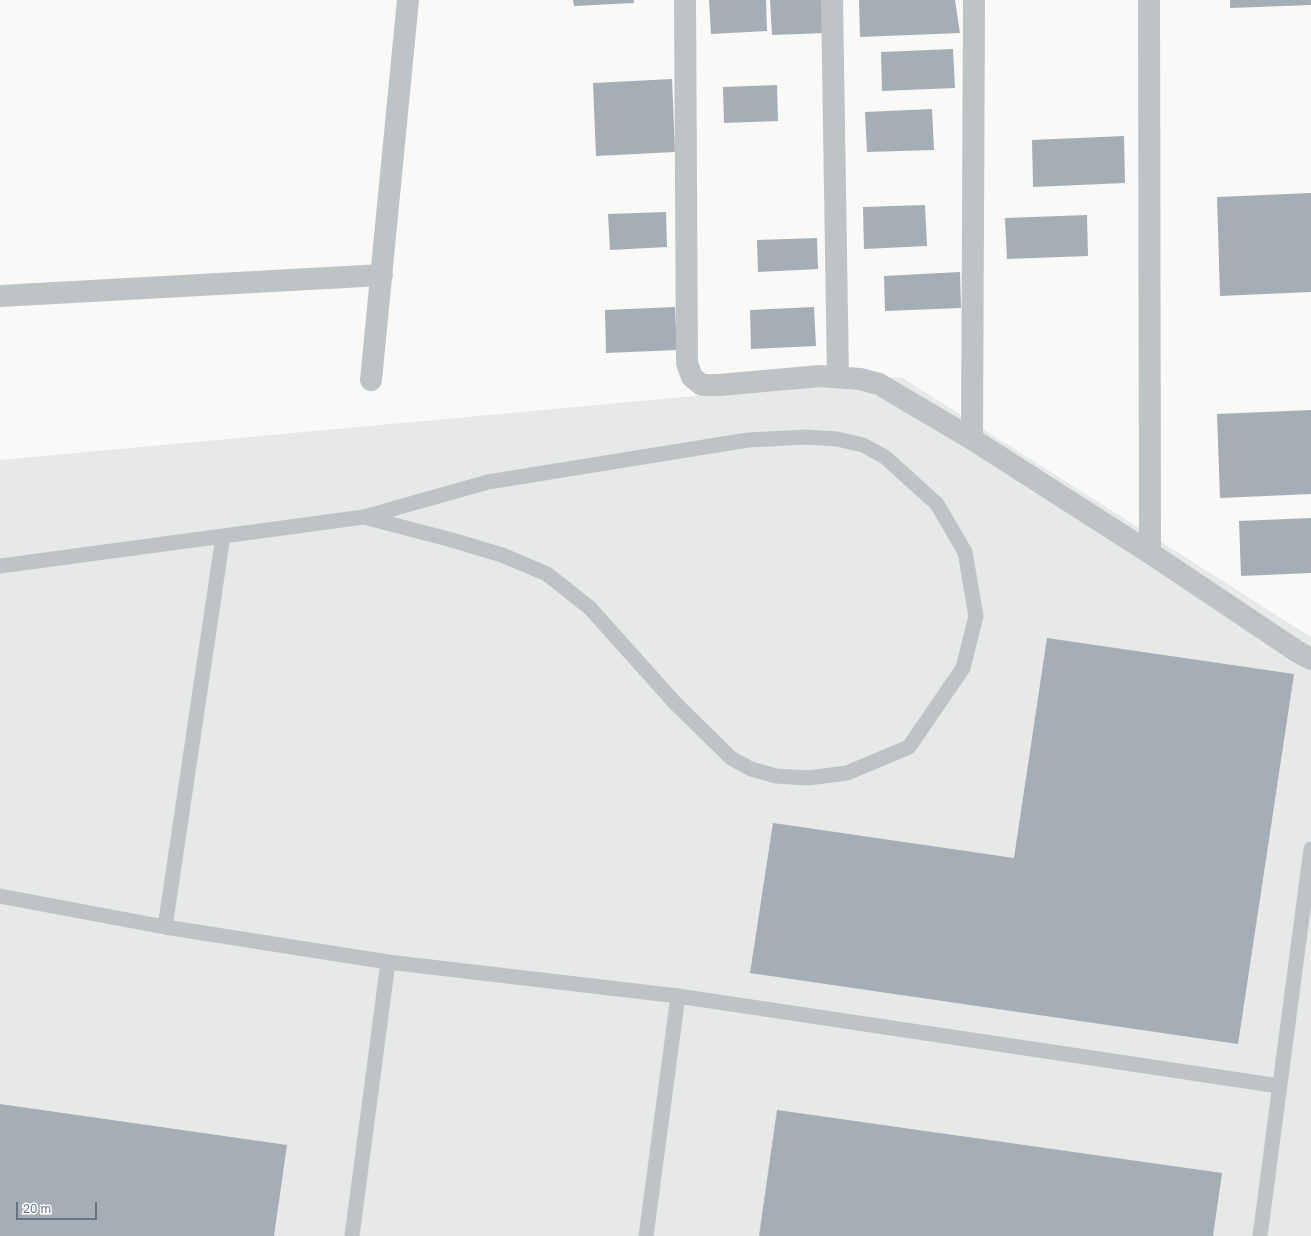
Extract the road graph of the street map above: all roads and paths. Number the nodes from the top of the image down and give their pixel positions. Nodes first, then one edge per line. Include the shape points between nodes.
1 (408, 0) edge
2 (685, 0) edge
3 (832, 0) edge
4 (974, 0) edge
5 (1149, 0) edge
6 (382, 275) junction
7 (0, 296) edge
8 (838, 378) junction
9 (371, 380) dead end
10 (972, 439) junction
11 (364, 517) junction
12 (223, 536) junction
13 (1150, 553) junction
14 (0, 566) edge
15 (1311, 658) edge
16 (1311, 849) edge
17 (0, 896) edge
18 (165, 926) junction
19 (388, 962) junction
20 (678, 996) junction
21 (1279, 1086) junction
22 (352, 1236) edge
23 (646, 1236) edge
24 (1260, 1236) edge

1 - 6 street
2 - 8 street via 687,363 692,377 702,384 719,385 820,376
3 - 8 street
4 - 10 street
5 - 13 street
6 - 7 street
6 - 9 street
8 - 10 street via 860,379 878,384
10 - 13 street
11 - 11 lane via 495,553 546,574 590,608 675,703 731,758 752,769 776,776 808,778 847,773 909,747 963,668 976,616 965,552 937,504 885,457 863,445 837,439 808,437 748,440 496,480
11 - 12 lane
12 - 14 lane
12 - 18 lane
13 - 15 street via 1298,652
16 - 21 lane
17 - 18 lane
18 - 19 lane
19 - 20 lane
19 - 22 lane
20 - 21 lane
20 - 23 lane
21 - 24 lane

